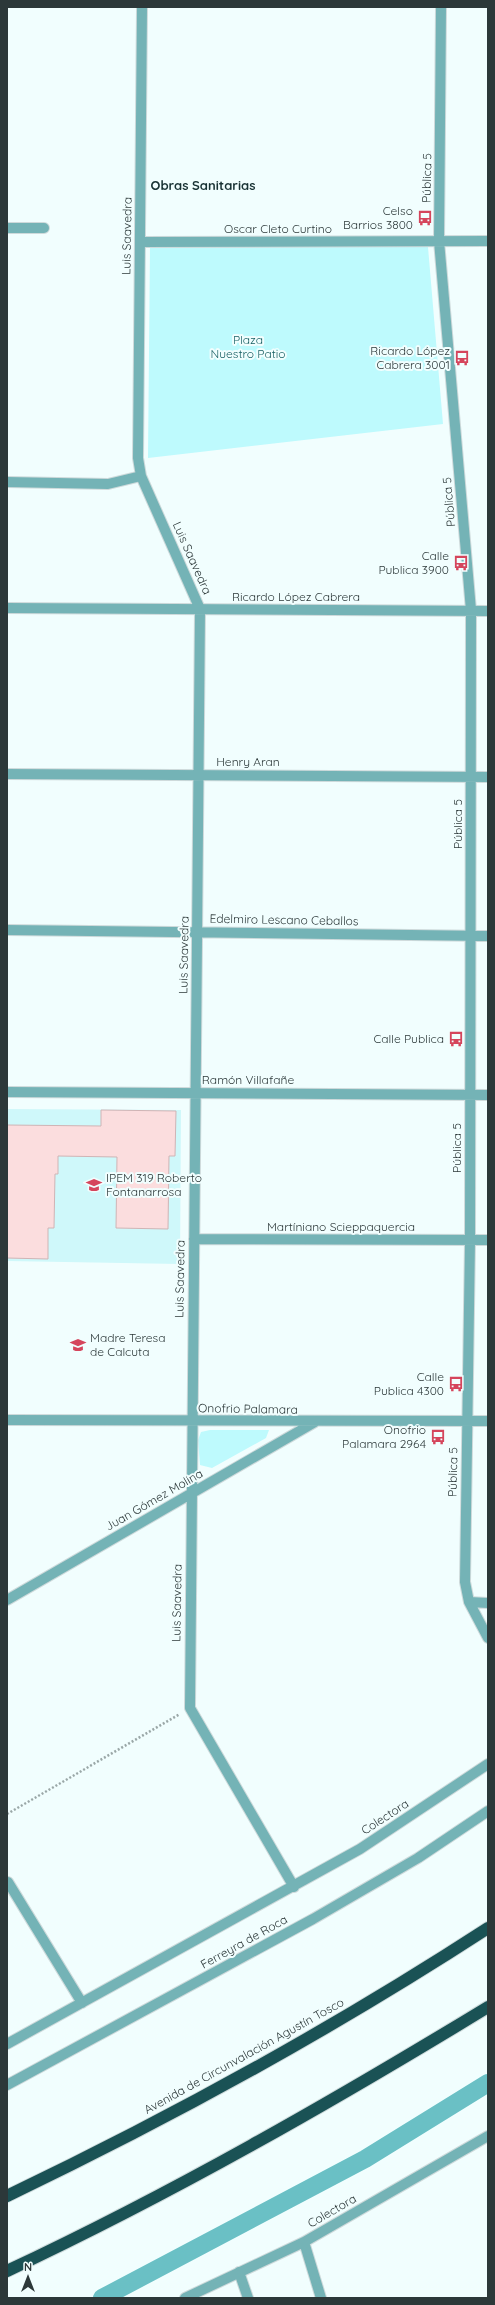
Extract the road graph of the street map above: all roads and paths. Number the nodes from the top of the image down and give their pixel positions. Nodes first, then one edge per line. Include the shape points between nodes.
1 (142, 7) edge
2 (441, 7) edge
3 (7, 228) edge
4 (44, 228) dead end
5 (439, 241) junction
6 (488, 241) edge
7 (140, 242) junction
8 (141, 476) junction
9 (7, 482) edge
10 (7, 608) edge
11 (200, 609) junction
12 (471, 610) junction
13 (488, 611) edge
14 (7, 774) edge
15 (199, 775) junction
16 (471, 776) junction
17 (488, 776) edge
18 (7, 930) edge
19 (197, 932) junction
20 (470, 936) junction
21 (488, 936) edge
22 (7, 1092) edge
23 (195, 1093) junction
24 (470, 1095) junction
25 (488, 1095) edge
26 (194, 1239) junction
27 (470, 1240) junction
28 (488, 1240) edge
29 (7, 1420) edge
30 (192, 1421) junction
31 (467, 1421) junction
32 (488, 1421) edge
33 (315, 1422) junction
34 (191, 1493) junction
35 (7, 1600) edge
36 (469, 1602) junction
37 (488, 1603) edge
38 (488, 1638) edge
39 (190, 1708) junction
40 (488, 1764) edge
41 (488, 1811) edge
42 (7, 1814) edge
43 (8, 1882) edge
44 (294, 1888) junction
45 (488, 1928) edge
46 (82, 2003) junction
47 (488, 2007) edge
48 (7, 2044) edge
49 (7, 2085) edge
50 (488, 2136) edge
51 (7, 2196) edge
52 (304, 2242) junction
53 (7, 2271) edge
54 (239, 2272) junction
55 (184, 2298) edge
56 (248, 2298) edge
57 (322, 2298) edge

1 - 7 street, Luis Saavedra
2 - 5 street, Pública 5
3 - 4 street
5 - 6 street, Oscar Cleto Curtino
5 - 7 street, Oscar Cleto Curtino
5 - 12 street, Pública 5
7 - 8 street, Luis Saavedra via 138,458
8 - 9 street via 108,484
8 - 11 street, Luis Saavedra
10 - 11 street, Ricardo López Cabrera
11 - 12 street, Ricardo López Cabrera
11 - 15 street, Luis Saavedra
12 - 13 street, Ricardo López Cabrera
12 - 16 street, Pública 5
14 - 15 street, Henry Aran
15 - 16 street, Henry Aran
15 - 19 street, Luis Saavedra
16 - 17 street, Henry Aran
16 - 20 street, Pública 5
18 - 19 street, Edelmiro Lescano Ceballos
19 - 20 street, Edelmiro Lescano Ceballos
19 - 23 street, Luis Saavedra
20 - 21 street, Edelmiro Lescano Ceballos
20 - 24 street, Pública 5
22 - 23 street, Ramón Villafañe
23 - 24 street, Ramón Villafañe
23 - 26 street, Luis Saavedra
24 - 25 street, Ramón Villafañe
24 - 27 street, Pública 5
26 - 27 street, Martíniano Scieppaquercia
26 - 30 street, Luis Saavedra
27 - 28 street, Martíniano Scieppaquercia
27 - 31 street, Pública 5
29 - 30 street, Onofrio Palamara
30 - 33 street, Onofrio Palamara
30 - 34 street, Luis Saavedra
31 - 32 street, Onofrio Palamara
31 - 33 street, Onofrio Palamara
31 - 36 street, Pública 5 via 465,1582
33 - 34 street, Juan Gómez Molina
34 - 35 street, Juan Gómez Molina
34 - 39 street, Luis Saavedra
36 - 37 street
36 - 38 street, Pública 5
39 - 42 path
39 - 44 street
40 - 44 street, Colectora via 386,1833
41 - 49 street, Ferreyra de Roca via 418,1858 313,1919
43 - 46 street
44 - 46 street, Ferreyra de Roca
45 - 51 highway, Avenida de Circunvalación Agustín Tosco via 368,2003 280,2053 124,2138
46 - 48 street, Ferreyra de Roca
47 - 53 highway via 233,2155
50 - 52 street, Colectora
52 - 54 street, Colectora
52 - 57 street
54 - 55 street, Colectora
54 - 56 street

